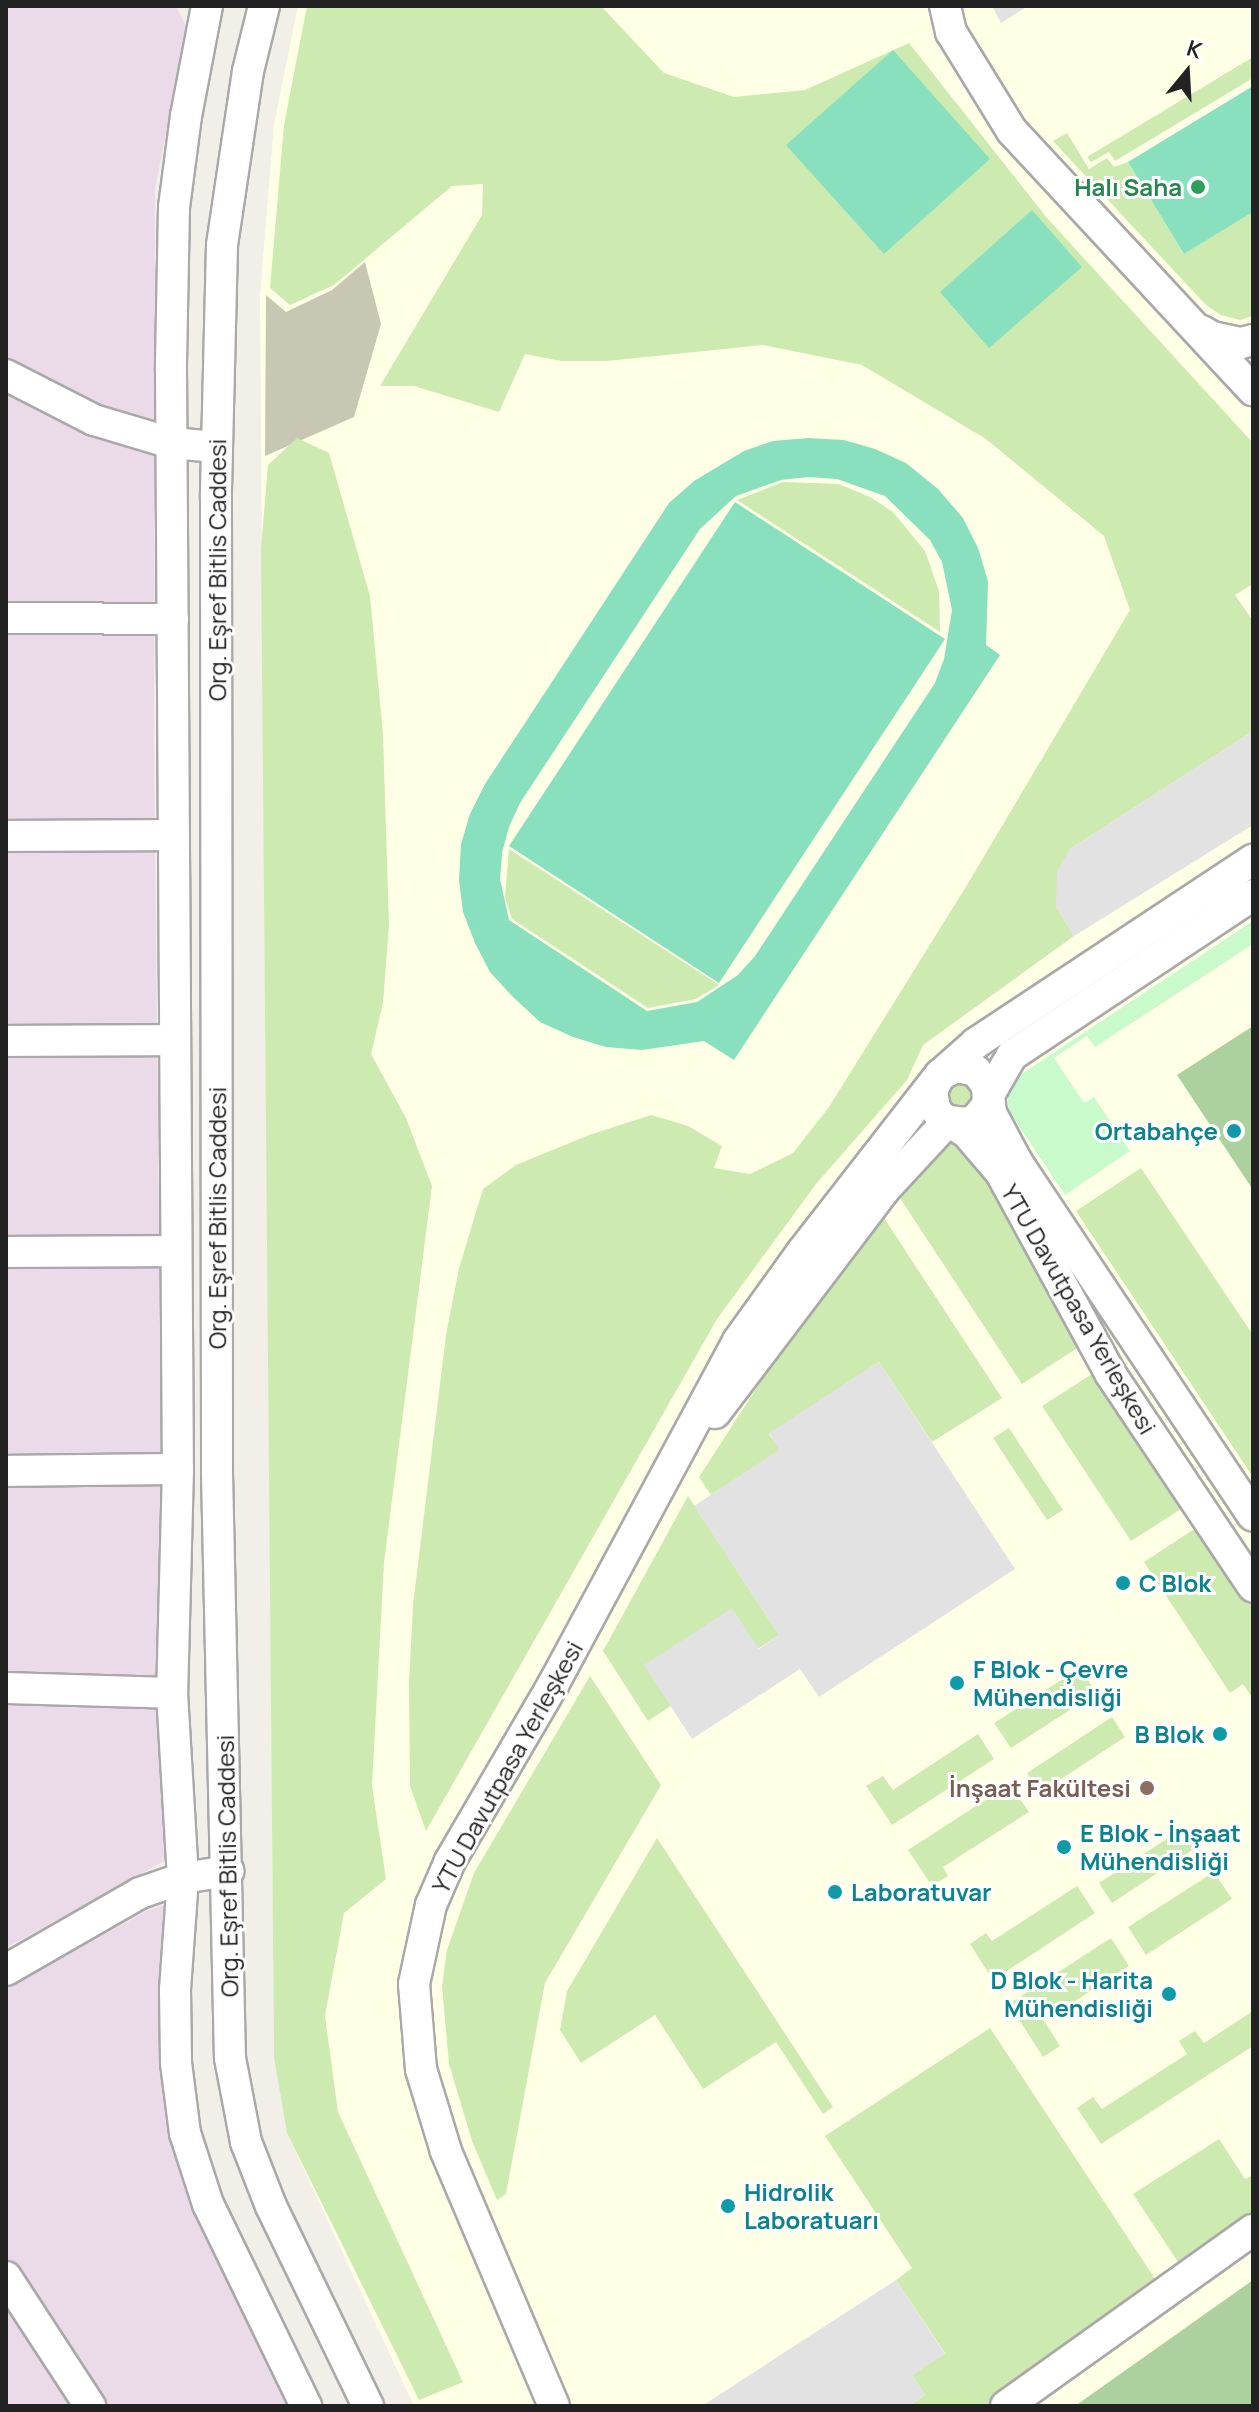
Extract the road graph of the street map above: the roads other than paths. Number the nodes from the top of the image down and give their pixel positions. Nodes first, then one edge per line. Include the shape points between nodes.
1 (207, 6) edge
2 (264, 6) edge
3 (945, 6) edge
4 (1190, 323) junction
5 (1253, 340) edge
6 (6, 375) edge
7 (1253, 390) edge
8 (171, 443) junction
9 (217, 447) junction
10 (6, 618) edge
11 (173, 619) junction
12 (174, 835) junction
13 (6, 836) edge
14 (1253, 860) edge
15 (1253, 895) edge
16 (175, 1040) junction
17 (6, 1041) edge
18 (940, 1075) junction
19 (989, 1095) junction
20 (948, 1121) junction
21 (176, 1251) junction
22 (6, 1252) edge
23 (676, 1460) junction
24 (178, 1469) junction
25 (6, 1471) edge
26 (1253, 1516) edge
27 (1253, 1587) edge
28 (6, 1688) edge
29 (172, 1693) junction
30 (228, 1871) junction
31 (183, 1878) junction
32 (6, 1970) edge
33 (1253, 2230) edge
34 (9, 2291) edge
35 (90, 2406) edge
36 (306, 2406) edge
37 (368, 2406) edge
38 (554, 2406) edge
39 (1006, 2406) edge

1 - 8 street, Org. Eşref Bitlis Caddesi via 174,207
2 - 9 street, Org. Eşref Bitlis Caddesi via 248,71 222,245
3 - 4 street via 951,32 1012,131
4 - 5 street via 1212,337
4 - 7 street
6 - 8 street via 94,420
8 - 9 street
8 - 11 street, Org. Eşref Bitlis Caddesi
9 - 30 street, Org. Eşref Bitlis Caddesi via 217,1473
10 - 11 street
11 - 12 street, Org. Eşref Bitlis Caddesi
12 - 13 street
12 - 16 street, Org. Eşref Bitlis Caddesi
14 - 18 street, YTU Davutpasa Yerleşkesi via 976,1043
15 - 19 street via 1012,1055
16 - 17 street
16 - 21 street, Org. Eşref Bitlis Caddesi
18 - 19 street, YTU Davutpasa Yerleşkesi via 967,1067 983,1077
18 - 20 street, YTU Davutpasa Yerleşkesi via 932,1100
18 - 23 street, YTU Davutpasa Yerleşkesi via 738,1341
19 - 20 street via 976,1119
19 - 26 street, YTU Davutpasa Yerleşkesi via 991,1113 1017,1162
20 - 23 street, YTU Davutpasa Yerleşkesi via 884,1190
20 - 27 street, YTU Davutpasa Yerleşkesi via 967,1133 1001,1173 1110,1373
21 - 22 street
21 - 24 street, Org. Eşref Bitlis Caddesi
23 - 38 street, YTU Davutpasa Yerleşkesi via 450,1861 431,1905 414,1984 421,2069 432,2110
24 - 25 street
24 - 29 street, Org. Eşref Bitlis Caddesi
28 - 29 street
29 - 31 street, Org. Eşref Bitlis Caddesi
30 - 31 street
30 - 37 street, Org. Eşref Bitlis Caddesi via 230,2058 246,2142 271,2206
31 - 32 street via 140,1893
31 - 36 street, Org. Eşref Bitlis Caddesi via 176,2048 185,2133 208,2204
33 - 39 street
34 - 35 street

